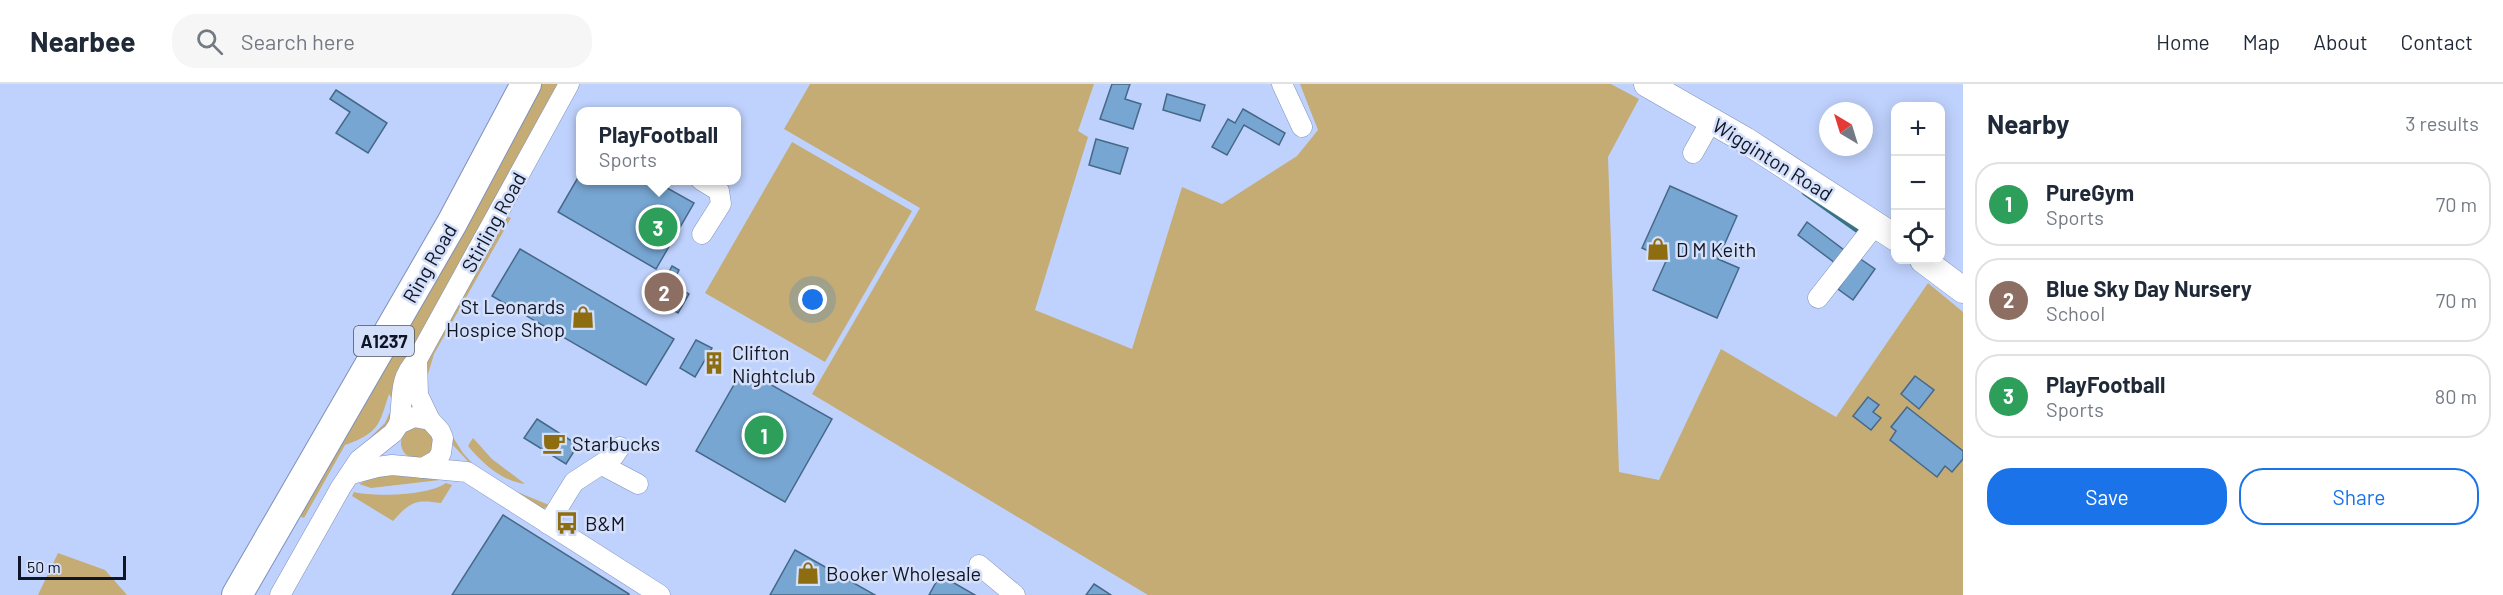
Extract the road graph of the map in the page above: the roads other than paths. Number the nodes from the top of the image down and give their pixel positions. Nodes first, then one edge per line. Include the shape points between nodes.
1 (526, 84) edge
2 (569, 84) edge
3 (1282, 84) edge
4 (1647, 84) edge
5 (1711, 121) junction
6 (1302, 127) dead end
7 (1693, 153) dead end
8 (709, 185) edge
9 (1886, 231) edge
10 (702, 234) dead end
11 (1928, 264) edge
12 (1963, 290) edge
13 (1818, 298) dead end
14 (417, 360) junction
15 (430, 420) junction
16 (396, 429) junction
17 (443, 438) junction
18 (620, 447) dead end
19 (602, 465) junction
20 (415, 468) junction
21 (467, 472) junction
22 (351, 474) junction
23 (638, 484) dead end
24 (548, 524) junction
25 (979, 565) dead end
26 (237, 595) edge
27 (280, 595) edge
28 (660, 595) edge
29 (1015, 595) edge

1 - 26 highway, Ring Road / A1237 via 446,233
2 - 14 street, Stirling Road
3 - 6 street
4 - 5 main road, Wigginton Road
5 - 7 street
5 - 9 main road, Wigginton Road
8 - 10 street via 719,191 721,204
9 - 13 street
11 - 12 main road
14 - 15 street via 418,395
14 - 16 street, Stirling Road via 406,371
15 - 16 street via 414,417
15 - 17 street
16 - 20 street via 393,453 401,463
16 - 22 street via 359,460
17 - 20 street via 437,460
17 - 21 street
18 - 19 street
19 - 23 street
19 - 24 street via 574,482
20 - 21 street
20 - 22 street via 384,466
21 - 24 street
22 - 27 street
24 - 28 street
25 - 29 street

